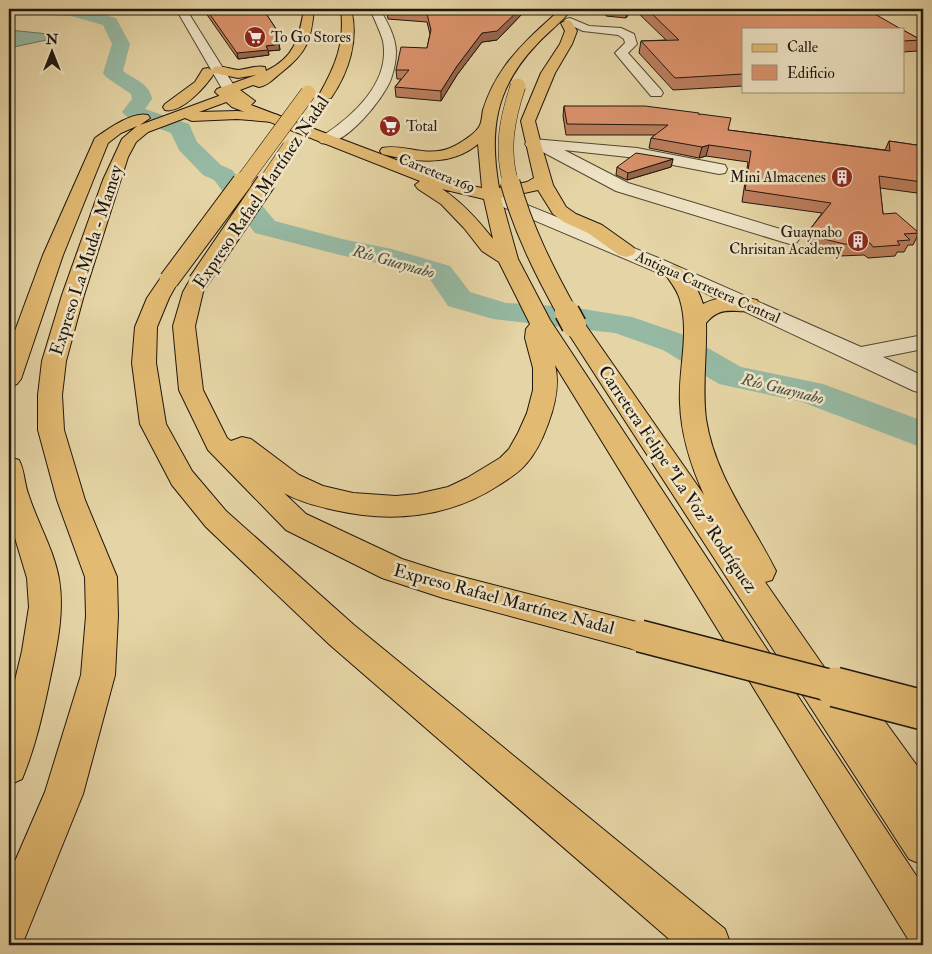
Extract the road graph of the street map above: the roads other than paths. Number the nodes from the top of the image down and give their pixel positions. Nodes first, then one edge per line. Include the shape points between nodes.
1 (181, 9) edge
2 (309, 9) edge
3 (346, 9) edge
4 (375, 9) edge
5 (581, 9) edge
6 (568, 18) edge
7 (592, 30) junction
8 (548, 44) dead end
9 (566, 44) junction
10 (299, 51) junction
11 (214, 71) junction
12 (522, 80) dead end
13 (316, 91) junction
14 (656, 92) dead end
15 (217, 94) junction
16 (165, 115) junction
17 (273, 118) junction
18 (528, 121) junction
19 (486, 129) junction
20 (332, 136) junction
21 (533, 144) junction
22 (569, 145) junction
23 (382, 150) junction
24 (400, 168) junction
25 (719, 169) dead end
26 (542, 180) junction
27 (490, 194) junction
28 (790, 238) dead end
29 (626, 251) junction
30 (508, 258) junction
31 (673, 271) junction
32 (183, 281) junction
33 (749, 305) junction
34 (538, 320) junction
35 (695, 322) junction
36 (923, 342) edge
37 (861, 354) junction
38 (923, 356) edge
39 (889, 368) junction
40 (9, 379) edge
41 (923, 385) edge
42 (202, 413) junction
43 (9, 467) edge
44 (923, 710) edge
45 (9, 766) edge
46 (923, 807) edge
47 (923, 845) edge
48 (9, 924) edge
49 (923, 924) edge
50 (709, 945) edge

1 - 11 street, Carretera 169
2 - 10 main road via 308,32
3 - 13 main road, Expreso Rafael Martínez Nadal via 348,42 343,61
4 - 20 street via 389,43 388,66 383,82 372,100
5 - 6 main road
6 - 7 street
6 - 8 main road
6 - 9 main road via 572,31
6 - 19 main road, Carretera Felipe "La Voz" Rodríguez via 514,63 497,91
7 - 9 street
7 - 14 street via 620,32 630,37 631,44 621,53
9 - 18 main road via 548,73
10 - 11 main road via 252,72
10 - 15 main road, Expreso La Muda - Mamey via 268,80
11 - 15 main road
11 - 15 street, Carretera 169 via 213,83
12 - 47 main road, Carretera Felipe "La Voz" Rodríguez, bridge via 510,102 506,143 518,211 534,254 574,326
13 - 32 main road, Expreso Rafael Martínez Nadal, bridge
13 - 32 main road, Expreso Rafael Martínez Nadal, bridge
15 - 16 main road, Expreso La Muda - Mamey
15 - 17 main road, Carretera 169
15 - 20 main road, Carretera 169
16 - 17 main road
16 - 40 main road, Expreso La Muda - Mamey via 131,122 101,141 53,255
16 - 48 main road, Expreso La Muda - Mamey via 134,134 120,157 54,361 50,395 51,430 71,500 101,577 98,676 64,794
17 - 20 main road, Carretera 169
18 - 21 main road
18 - 22 street
19 - 23 main road via 465,147 449,154 422,156
19 - 27 main road, Carretera Felipe "La Voz" Rodríguez
20 - 23 main road, Carretera 169
20 - 24 main road, Carretera 169
21 - 22 street
21 - 26 main road
21 - 28 street via 544,146 622,186
22 - 25 street via 637,153
23 - 27 main road, Carretera 169
24 - 27 main road, Carretera 169 via 452,187
24 - 30 main road via 447,200 488,247
26 - 27 main road via 520,190
26 - 29 main road via 560,210
27 - 29 street, Antigua Carretera Central
27 - 30 main road, Carretera Felipe "La Voz" Rodríguez
29 - 31 street, Antigua Carretera Central
30 - 34 main road, Carretera Felipe "La Voz" Rodríguez
31 - 33 street, Antigua Carretera Central
31 - 35 main road via 691,300
32 - 42 main road, Expreso Rafael Martínez Nadal via 193,292 184,326 191,390
32 - 50 main road, Expreso Rafael Martínez Nadal via 158,298 146,327 144,363 153,424 182,478 216,519 342,635
33 - 35 main road via 717,305 704,310
33 - 37 street, Antigua Carretera Central
34 - 42 main road via 535,341 546,376 544,399 529,438 512,462 480,485 459,495 388,509 349,504 308,492 277,475
34 - 49 main road, Carretera Felipe "La Voz" Rodríguez
35 - 46 main road via 694,422 707,472 730,520 770,587
36 - 37 street
37 - 39 street, Antigua Carretera Central
38 - 39 street
39 - 41 street, Antigua Carretera Central
42 - 44 main road, Expreso Rafael Martínez Nadal, bridge via 217,443 296,522 393,569 443,585
43 - 45 main road via 14,495 43,578 45,607 39,651

